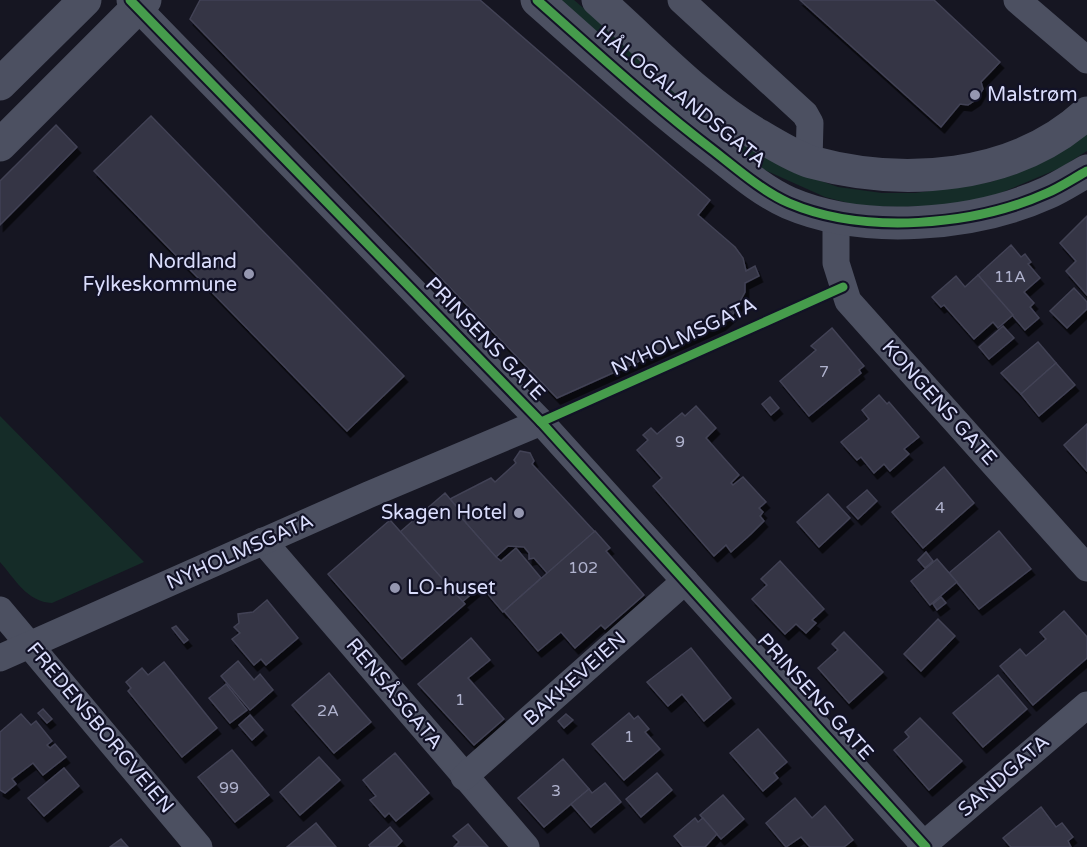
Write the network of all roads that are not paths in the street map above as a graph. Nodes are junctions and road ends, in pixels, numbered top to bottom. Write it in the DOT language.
graph roads {
  1 [pos="85,0"];
  2 [pos="537,0"];
  3 [pos="597,0"];
  4 [pos="681,0"];
  5 [pos="1017,0"];
  6 [pos="137,3"];
  7 [pos="1087,60"];
  8 [pos="0,84"];
  9 [pos="1087,113"];
  10 [pos="0,145"];
  11 [pos="809,161"];
  12 [pos="1087,171"];
  13 [pos="836,218"];
  14 [pos="541,422"];
  15 [pos="263,541"];
  16 [pos="1087,568"];
  17 [pos="685,581"];
  18 [pos="0,610"];
  19 [pos="30,644"];
  20 [pos="0,658"];
  21 [pos="1087,705"];
  22 [pos="464,777"];
  23 [pos="924,846"];
  24 [pos="199,847"];
  25 [pos="526,847"];
  1 -- 8 [label="street"];
  2 -- 13 [label="street, HÅLOGALANDSGATA"];
  3 -- 11 [label="street, HÅLOGALANDSGATA"];
  4 -- 11 [label="street"];
  5 -- 7 [label="street"];
  6 -- 10 [label="street"];
  6 -- 14 [label="street, PRINSENS GATE"];
  9 -- 11 [label="street, HÅLOGALANDSGATA"];
  12 -- 13 [label="street, HÅLOGALANDSGATA"];
  13 -- 16 [label="street, KONGENS GATE"];
  14 -- 15 [label="street, NYHOLMSGATA"];
  14 -- 17 [label="street, PRINSENS GATE"];
  15 -- 19 [label="street, NYHOLMSGATA"];
  15 -- 22 [label="street, RENSÅSGATA"];
  17 -- 22 [label="street, BAKKEVEIEN"];
  17 -- 23 [label="street, PRINSENS GATE"];
  18 -- 19 [label="street, FREDENSBORGVEIEN"];
  19 -- 20 [label="street, NYHOLMSGATA"];
  19 -- 24 [label="street, FREDENSBORGVEIEN"];
  21 -- 23 [label="street, SANDGATA"];
  22 -- 25 [label="street, RENSÅSGATA"];
}
